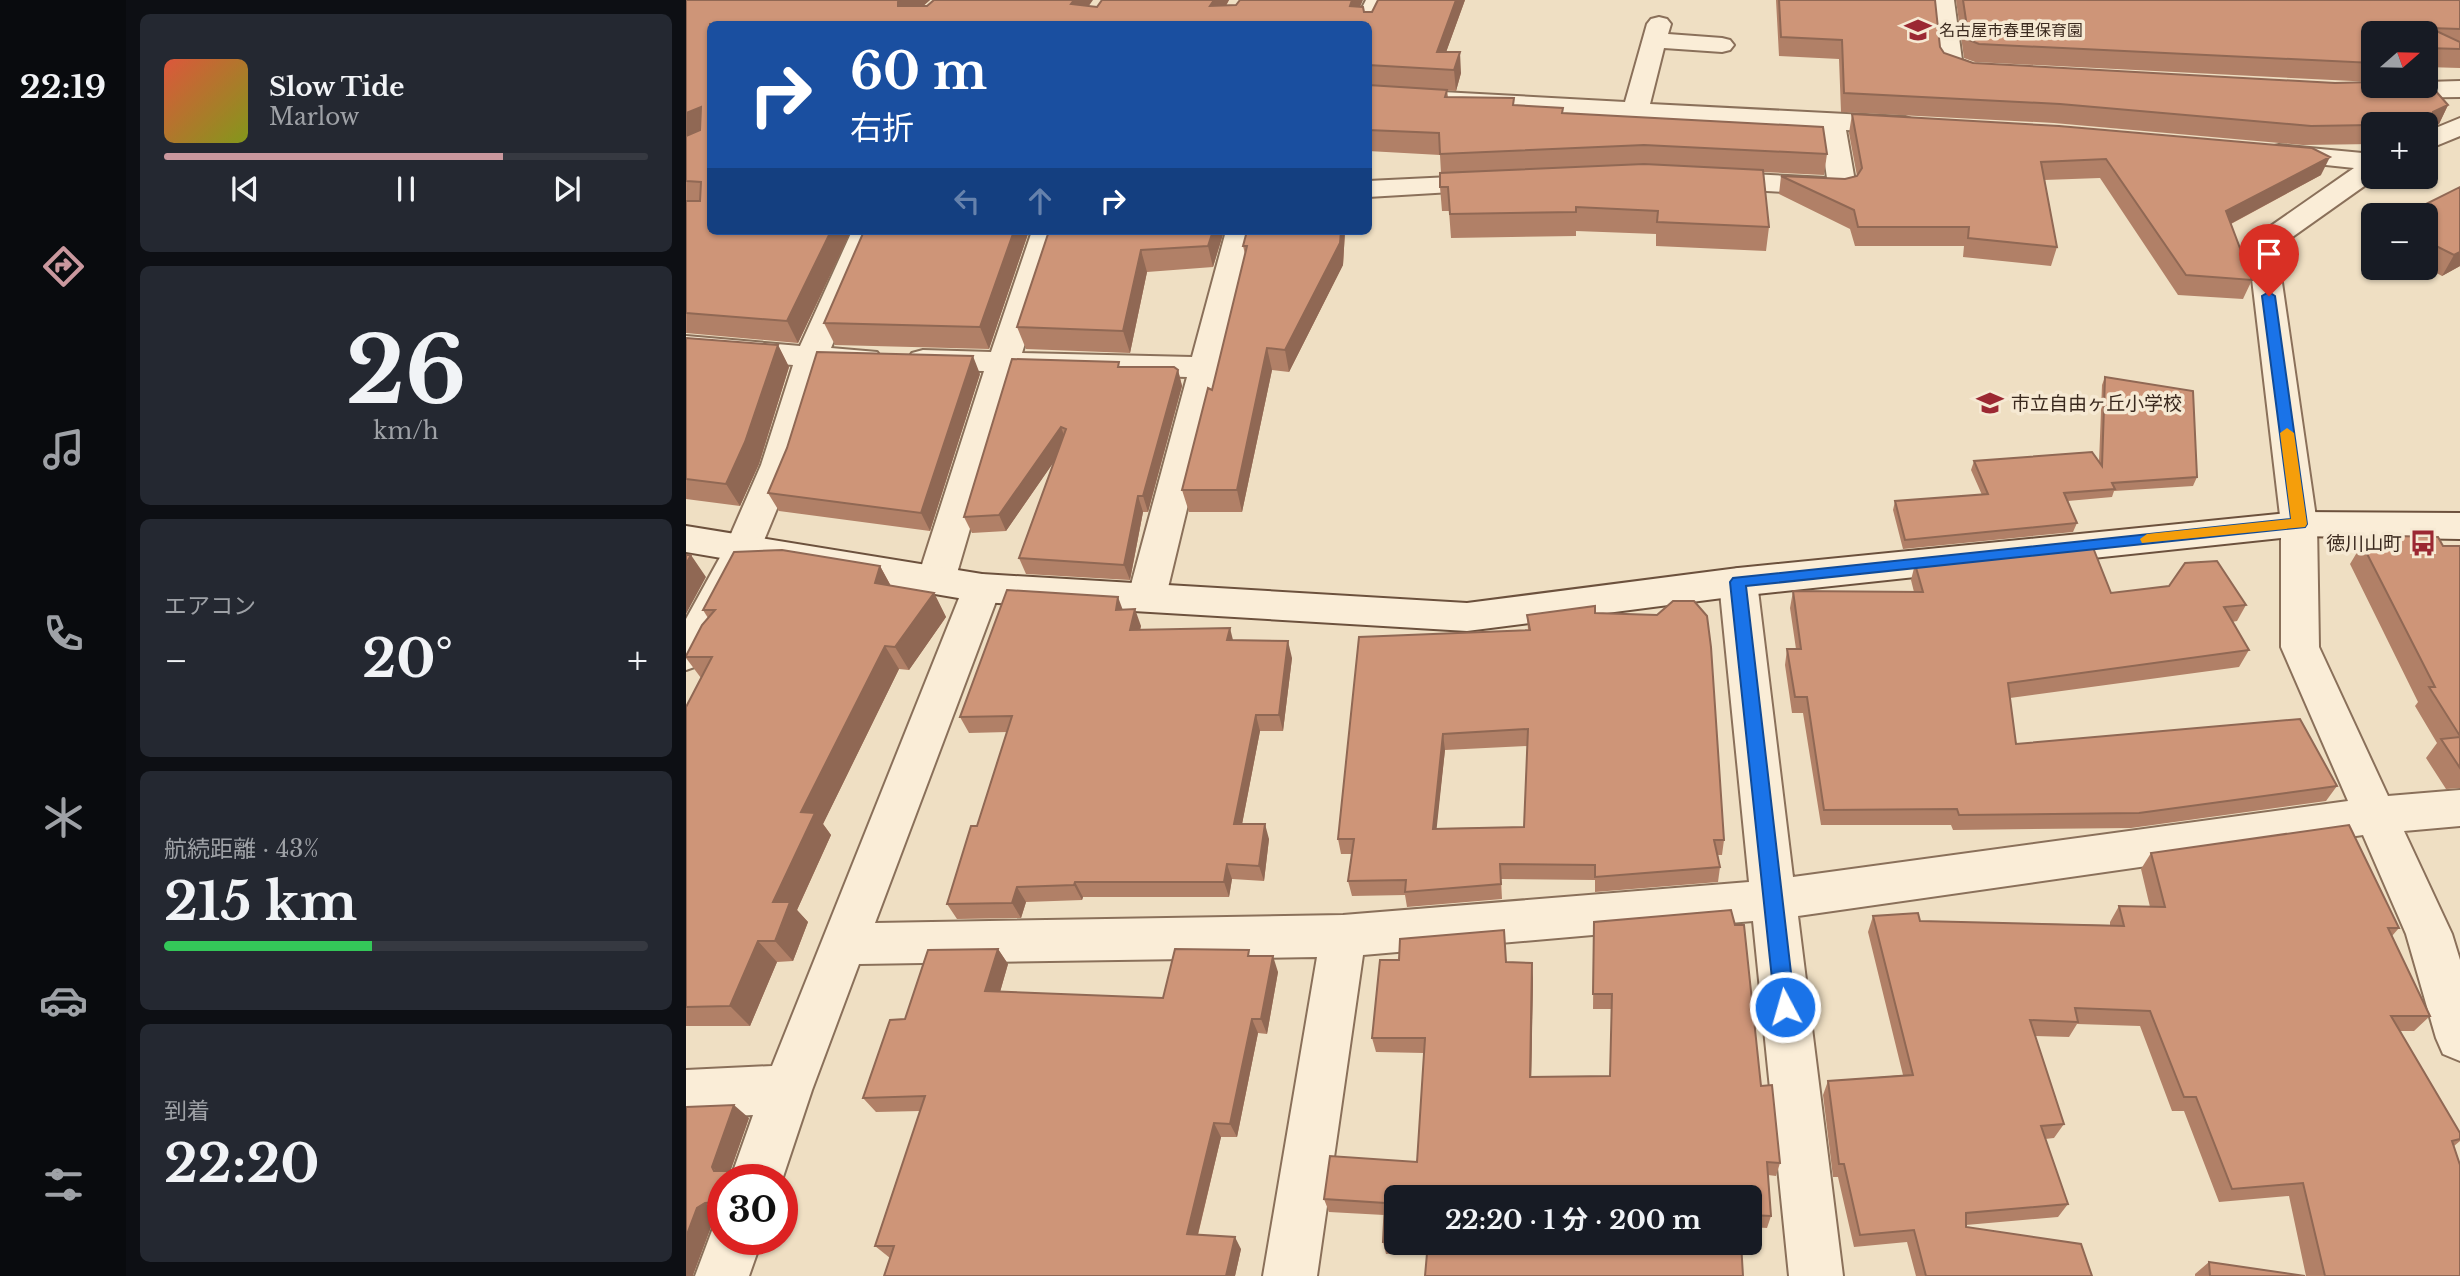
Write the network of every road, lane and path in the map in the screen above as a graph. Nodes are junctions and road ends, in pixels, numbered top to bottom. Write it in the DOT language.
graph roads {
  1 [pos="1377,0"];
  2 [pos="1943,0"];
  3 [pos="1367,21"];
  4 [pos="1722,45"];
  5 [pos="2011,75"];
  6 [pos="2460,89"];
  7 [pos="2353,91"];
  8 [pos="1372,96"];
  9 [pos="1635,110"];
  10 [pos="1832,121"];
  11 [pos="2460,126"];
  12 [pos="1929,127"];
  13 [pos="2438,136"];
  14 [pos="2248,150"];
  15 [pos="2361,163"];
  16 [pos="2361,173"];
  17 [pos="1683,179"];
  18 [pos="1520,182"];
  19 [pos="1372,189"];
  20 [pos="864,235"];
  21 [pos="1045,235"];
  22 [pos="1239,235"];
  23 [pos="686,346"];
  24 [pos="811,357"];
  25 [pos="1003,362"];
  26 [pos="1205,367"];
  27 [pos="2299,524"];
  28 [pos="2460,526"];
  29 [pos="686,539"];
  30 [pos="741,550"];
  31 [pos="936,580"];
  32 [pos="1738,582"];
  33 [pos="982,587"];
  34 [pos="1147,596"];
  35 [pos="686,655"];
  36 [pos="2460,808"];
  37 [pos="2376,815"];
  38 [pos="1773,900"];
  39 [pos="1343,936"];
  40 [pos="843,944"];
  41 [pos="2460,1038"];
  42 [pos="787,1090"];
  43 [pos="686,1094"];
  44 [pos="762,1164"];
  45 [pos="729,1255"];
  46 [pos="722,1276"];
  47 [pos="1290,1276"];
  48 [pos="1816,1276"];
  1 -- 3 [label="street"];
  2 -- 5 [label="street"];
  4 -- 9 [label="street"];
  6 -- 7 [label="street"];
  8 -- 9 [label="street"];
  9 -- 10 [label="street"];
  10 -- 12 [label="street"];
  10 -- 17 [label="street"];
  11 -- 13 [label="street"];
  14 -- 15 [label="street"];
  16 -- 27 [label="street"];
  18 -- 19 [label="street"];
  20 -- 24 [label="street"];
  21 -- 25 [label="street"];
  22 -- 26 [label="street"];
  23 -- 24 [label="street"];
  24 -- 25 [label="street"];
  24 -- 30 [label="street"];
  25 -- 26 [label="street"];
  25 -- 31 [label="street"];
  26 -- 34 [label="street"];
  27 -- 28 [label="street"];
  27 -- 32 [label="street"];
  27 -- 37 [label="street"];
  29 -- 30 [label="street"];
  30 -- 31 [label="street"];
  30 -- 35 [label="street"];
  31 -- 33 [label="street"];
  32 -- 34 [label="street"];
  32 -- 38 [label="street"];
  33 -- 34 [label="street"];
  33 -- 40 [label="street"];
  36 -- 37 [label="street"];
  37 -- 38 [label="street"];
  37 -- 41 [label="street"];
  38 -- 39 [label="street"];
  38 -- 48 [label="street"];
  39 -- 40 [label="street"];
  39 -- 47 [label="street"];
  40 -- 42 [label="street"];
  42 -- 43 [label="street"];
  42 -- 44 [label="street"];
  45 -- 46 [label="street"];
}
